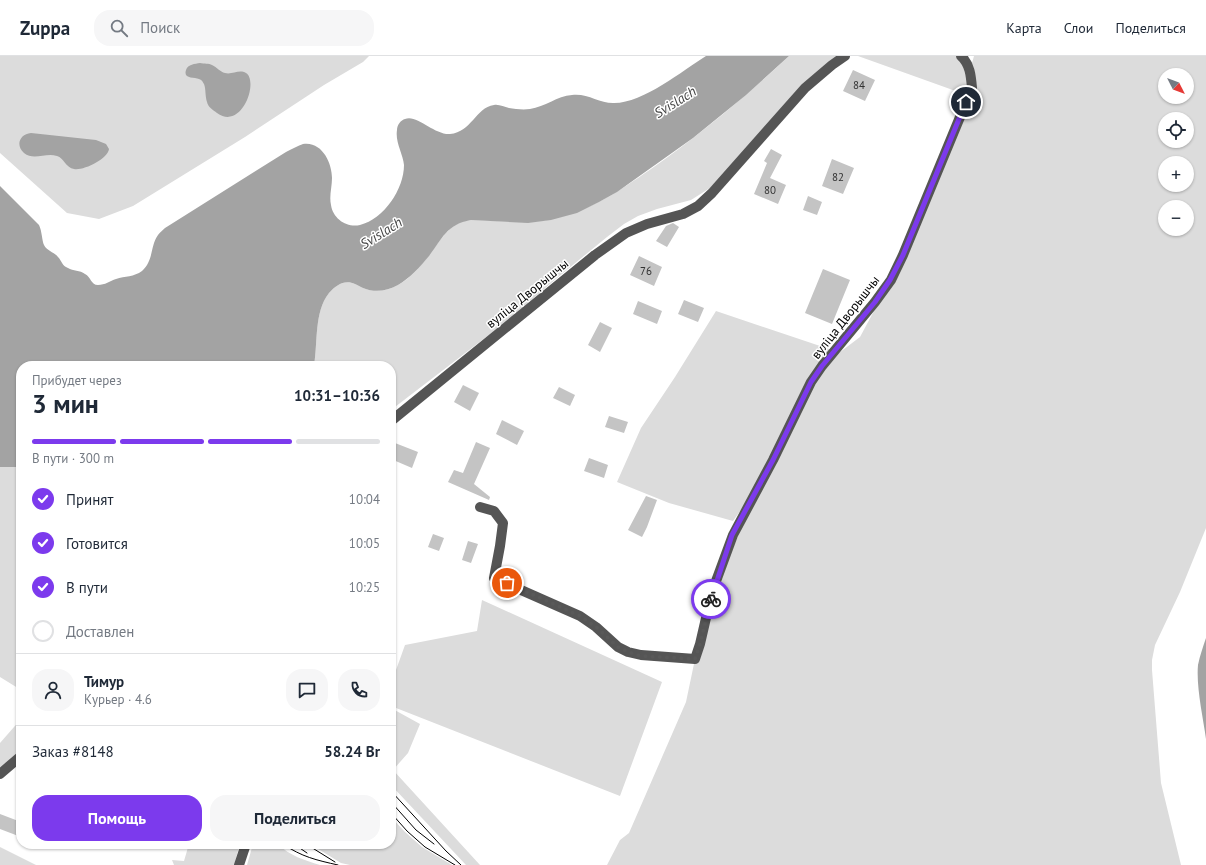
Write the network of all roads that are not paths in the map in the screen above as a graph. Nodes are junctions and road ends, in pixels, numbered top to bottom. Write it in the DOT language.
graph roads {
  1 [pos="845,56"];
  2 [pos="961,56"];
  3 [pos="396,417"];
  4 [pos="480,507"];
  5 [pos="16,760"];
  6 [pos="0,774"];
  7 [pos="244,849"];
  8 [pos="239,865"];
  1 -- 3 [label="street, вуліца Дворышчы"];
  2 -- 4 [label="street, вуліца Дворышчы"];
  5 -- 6 [label="street"];
  7 -- 8 [label="street"];
}
